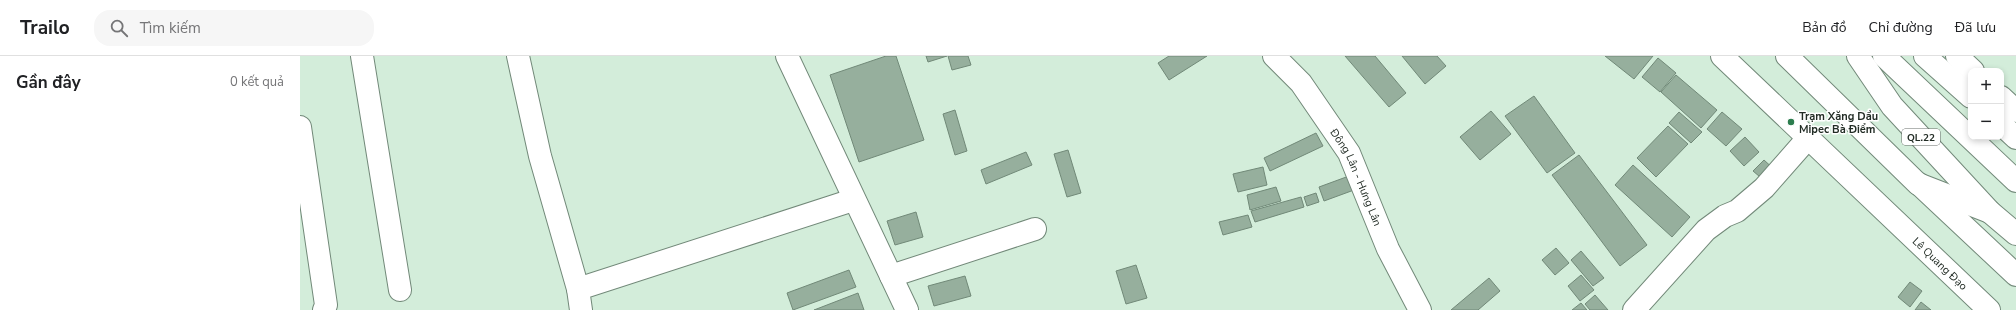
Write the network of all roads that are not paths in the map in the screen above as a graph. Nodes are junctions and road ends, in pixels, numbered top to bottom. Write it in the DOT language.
graph roads {
  1 [pos="362,56"];
  2 [pos="518,56"];
  3 [pos="787,56"];
  4 [pos="1274,56"];
  5 [pos="1722,56"];
  6 [pos="1787,56"];
  7 [pos="1858,56"];
  8 [pos="1884,56"];
  9 [pos="1925,56"];
  10 [pos="1957,56"];
  11 [pos="1970,68"];
  12 [pos="1968,94"];
  13 [pos="2004,100"];
  14 [pos="2016,111"];
  15 [pos="300,127"];
  16 [pos="2004,127"];
  17 [pos="1808,138"];
  18 [pos="2016,138"];
  19 [pos="2016,181"];
  20 [pos="1918,184"];
  21 [pos="854,200"];
  22 [pos="1990,212"];
  23 [pos="1035,229"];
  24 [pos="2016,234"];
  25 [pos="2016,275"];
  26 [pos="891,276"];
  27 [pos="578,289"];
  28 [pos="400,290"];
  29 [pos="324,310"];
  30 [pos="581,310"];
  31 [pos="907,310"];
  32 [pos="1420,310"];
  33 [pos="1634,310"];
  34 [pos="1989,310"];
  1 -- 28 [label="main road"];
  2 -- 27 [label="main road"];
  3 -- 21 [label="main road"];
  4 -- 32 [label="main road, Đông Lân - Hưng Lân"];
  5 -- 17 [label="main road"];
  6 -- 20 [label="main road, QL.22"];
  7 -- 22 [label="main road, QL.22"];
  8 -- 19 [label="main road"];
  9 -- 12 [label="main road"];
  10 -- 11 [label="main road"];
  13 -- 14 [label="main road"];
  15 -- 29 [label="main road"];
  16 -- 18 [label="main road"];
  17 -- 33 [label="main road"];
  17 -- 34 [label="main road, Lê Quang Đạo"];
  20 -- 22 [label="main road, QL.22"];
  20 -- 25 [label="main road"];
  21 -- 26 [label="main road"];
  21 -- 27 [label="main road"];
  22 -- 24 [label="main road"];
  23 -- 26 [label="main road"];
  26 -- 31 [label="main road"];
  27 -- 30 [label="main road"];
}
